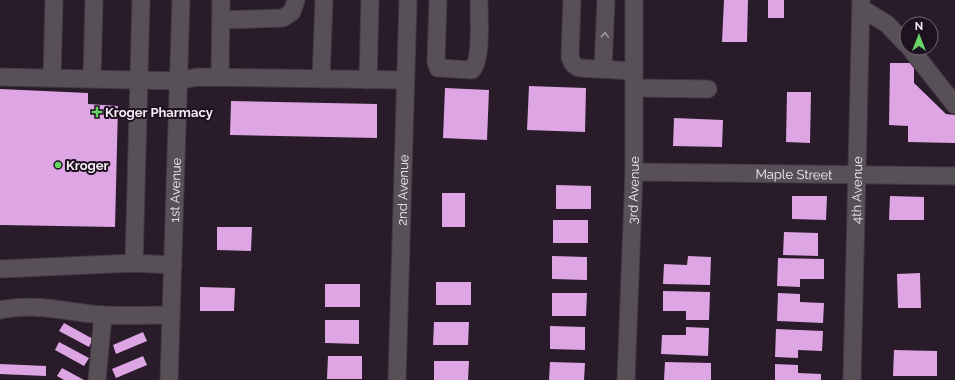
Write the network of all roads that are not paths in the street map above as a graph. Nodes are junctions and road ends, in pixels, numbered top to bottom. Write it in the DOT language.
graph roads {
  1 [pos="54,0"];
  2 [pos="94,0"];
  3 [pos="142,0"];
  4 [pos="181,0"];
  5 [pos="221,0"];
  6 [pos="296,0"];
  7 [pos="324,0"];
  8 [pos="370,0"];
  9 [pos="408,0"];
  10 [pos="438,0"];
  11 [pos="572,0"];
  12 [pos="606,0"];
  13 [pos="634,0"];
  14 [pos="479,3"];
  15 [pos="861,4"];
  16 [pos="221,20"];
  17 [pos="899,37"];
  18 [pos="916,56"];
  19 [pos="603,69"];
  20 [pos="634,71"];
  21 [pos="0,77"];
  22 [pos="220,77"];
  23 [pos="52,78"];
  24 [pos="92,79"];
  25 [pos="321,79"];
  26 [pos="139,80"];
  27 [pos="368,80"];
  28 [pos="406,80"];
  29 [pos="178,81"];
  30 [pos="634,88"];
  31 [pos="708,89"];
  32 [pos="955,105"];
  33 [pos="634,172"];
  34 [pos="857,174"];
  35 [pos="955,176"];
  36 [pos="134,264"];
  37 [pos="173,265"];
  38 [pos="0,269"];
  39 [pos="0,310"];
  40 [pos="103,314"];
  41 [pos="171,315"];
  42 [pos="97,380"];
  43 [pos="169,380"];
  44 [pos="397,380"];
  45 [pos="626,380"];
  46 [pos="852,380"];
  1 -- 23 [label="street"];
  2 -- 24 [label="street"];
  3 -- 26 [label="street"];
  4 -- 29 [label="street, 1st Avenue"];
  5 -- 16 [label="street"];
  6 -- 16 [label="street"];
  7 -- 25 [label="street"];
  8 -- 27 [label="street"];
  9 -- 28 [label="street, 2nd Avenue"];
  10 -- 14 [label="street"];
  11 -- 19 [label="street"];
  19 -- 12 [label="street, one-way"];
  13 -- 20 [label="street, 3rd Avenue"];
  15 -- 17 [label="street"];
  15 -- 34 [label="street, 4th Avenue"];
  16 -- 22 [label="street"];
  18 -- 32 [label="street"];
  19 -- 20 [label="street"];
  20 -- 30 [label="street, 3rd Avenue"];
  21 -- 23 [label="street"];
  22 -- 25 [label="street"];
  22 -- 29 [label="street"];
  23 -- 24 [label="street"];
  24 -- 26 [label="street"];
  25 -- 27 [label="street"];
  26 -- 29 [label="street"];
  26 -- 36 [label="street"];
  27 -- 28 [label="street"];
  28 -- 44 [label="street, 2nd Avenue"];
  29 -- 37 [label="street, 1st Avenue"];
  30 -- 31 [label="street"];
  30 -- 33 [label="street, 3rd Avenue"];
  33 -- 34 [label="street, Maple Street"];
  33 -- 45 [label="street, 3rd Avenue"];
  34 -- 35 [label="street, Maple Street"];
  34 -- 46 [label="street, 4th Avenue"];
  36 -- 37 [label="street"];
  36 -- 38 [label="street"];
  37 -- 41 [label="street, 1st Avenue"];
  39 -- 40 [label="street"];
  40 -- 41 [label="street"];
  40 -- 42 [label="street"];
  41 -- 43 [label="street, 1st Avenue"];
}
